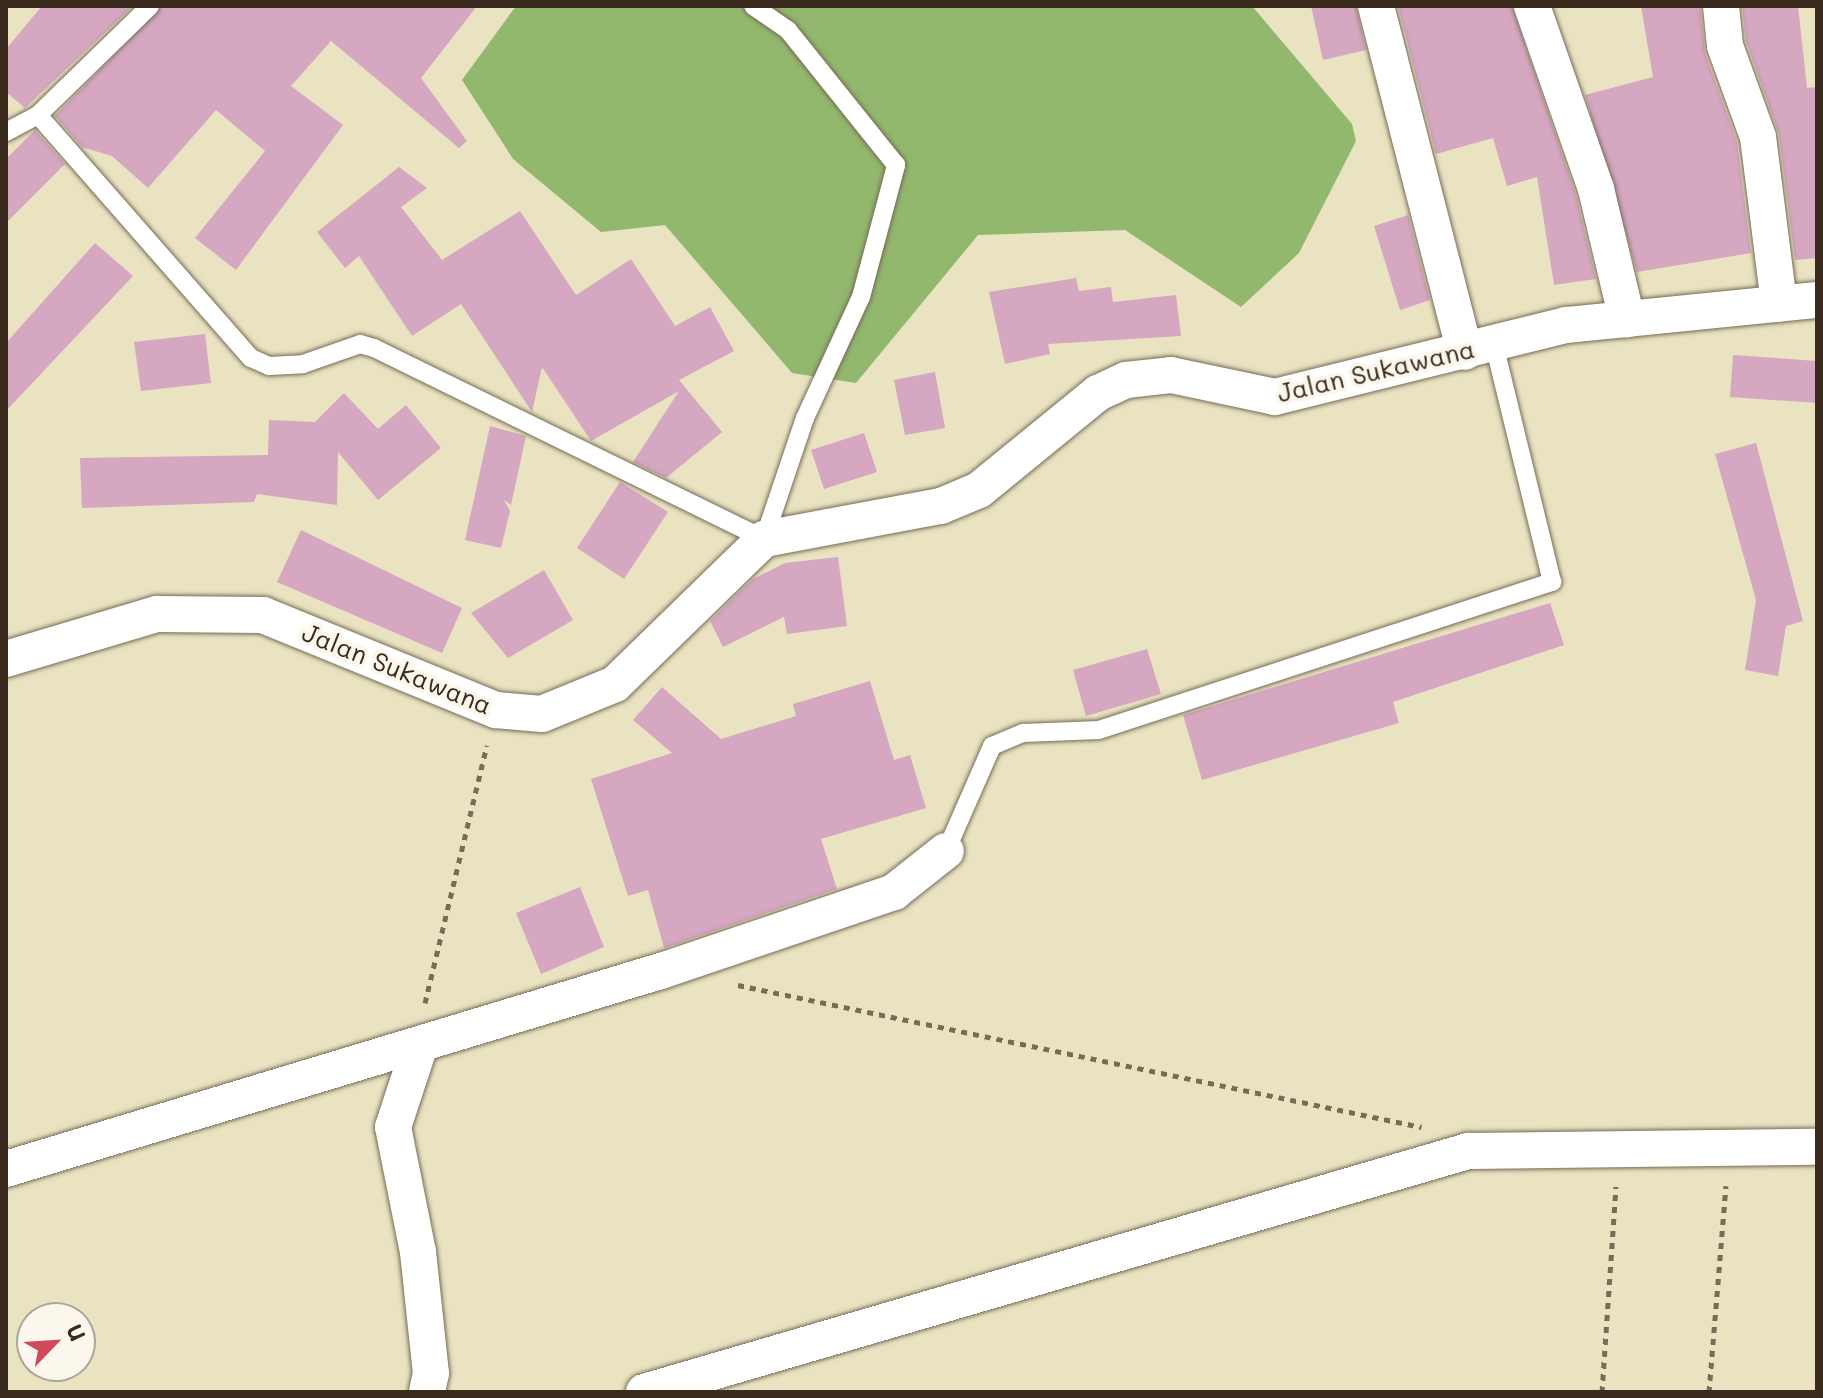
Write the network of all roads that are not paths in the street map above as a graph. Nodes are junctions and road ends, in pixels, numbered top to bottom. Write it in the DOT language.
graph roads {
  1 [pos="150,6"];
  2 [pos="753,6"];
  3 [pos="1376,6"];
  4 [pos="1532,6"];
  5 [pos="1721,6"];
  6 [pos="38,115"];
  7 [pos="6,132"];
  8 [pos="1817,300"];
  9 [pos="1779,304"];
  10 [pos="1627,319"];
  11 [pos="1480,348"];
  12 [pos="764,539"];
  13 [pos="6,659"];
  14 [pos="946,851"];
  15 [pos="419,1048"];
  16 [pos="1817,1147"];
  17 [pos="6,1169"];
  18 [pos="427,1392"];
  19 [pos="644,1392"];
  1 -- 6 [label="lane"];
  2 -- 12 [label="lane"];
  3 -- 11 [label="street"];
  4 -- 10 [label="street"];
  5 -- 9 [label="street"];
  6 -- 7 [label="lane"];
  6 -- 12 [label="lane"];
  8 -- 9 [label="street, Jalan Sukawana"];
  9 -- 10 [label="street, Jalan Sukawana"];
  10 -- 11 [label="street, Jalan Sukawana"];
  11 -- 12 [label="street, Jalan Sukawana"];
  11 -- 14 [label="lane"];
  12 -- 13 [label="street, Jalan Sukawana"];
  14 -- 15 [label="street"];
  15 -- 17 [label="street"];
  15 -- 18 [label="street"];
  16 -- 19 [label="street"];
}
